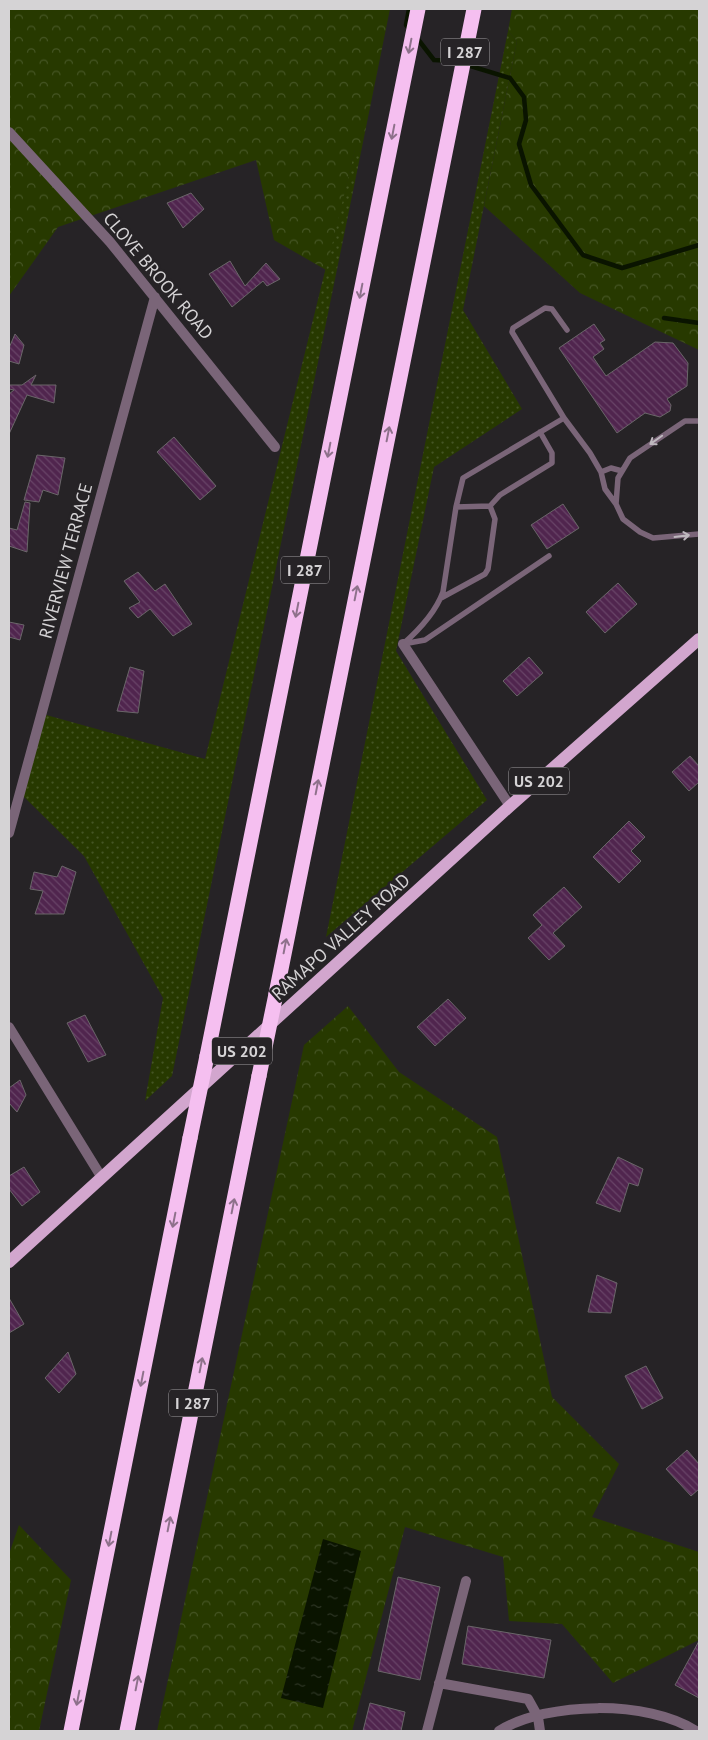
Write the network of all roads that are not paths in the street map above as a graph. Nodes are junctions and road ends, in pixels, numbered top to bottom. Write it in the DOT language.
graph roads {
  1 [pos="418,9"];
  2 [pos="474,9"];
  3 [pos="9,132"];
  4 [pos="155,298"];
  5 [pos="566,330"];
  6 [pos="564,418"];
  7 [pos="699,421"];
  8 [pos="540,432"];
  9 [pos="275,447"];
  10 [pos="622,471"];
  11 [pos="601,472"];
  12 [pos="616,504"];
  13 [pos="490,506"];
  14 [pos="456,507"];
  15 [pos="699,534"];
  16 [pos="549,556"];
  17 [pos="441,598"];
  18 [pos="699,639"];
  19 [pos="403,644"];
  20 [pos="510,806"];
  21 [pos="9,833"];
  22 [pos="9,1027"];
  23 [pos="102,1178"];
  24 [pos="9,1262"];
  25 [pos="466,1581"];
  26 [pos="439,1683"];
  27 [pos="538,1717"];
  28 [pos="692,1730"];
  29 [pos="71,1731"];
  30 [pos="127,1731"];
  31 [pos="427,1731"];
  32 [pos="499,1731"];
  33 [pos="540,1731"];
  1 -- 29 [label="highway, I 287, one-way, bridge"];
  30 -- 2 [label="highway, I 287, one-way, bridge"];
  3 -- 4 [label="street, CLOVE BROOK ROAD"];
  4 -- 9 [label="street, CLOVE BROOK ROAD"];
  4 -- 21 [label="street, RIVERVIEW TERRACE"];
  5 -- 6 [label="lane"];
  6 -- 8 [label="lane"];
  6 -- 11 [label="lane"];
  7 -- 10 [label="lane, one-way"];
  8 -- 13 [label="lane"];
  8 -- 14 [label="lane"];
  10 -- 11 [label="lane"];
  10 -- 12 [label="lane"];
  11 -- 12 [label="lane"];
  12 -- 15 [label="lane, one-way"];
  13 -- 14 [label="lane"];
  13 -- 17 [label="lane"];
  14 -- 17 [label="lane"];
  16 -- 19 [label="lane"];
  17 -- 19 [label="lane"];
  18 -- 20 [label="main road, RAMAPO VALLEY ROAD / US 202"];
  19 -- 20 [label="street"];
  20 -- 23 [label="main road, RAMAPO VALLEY ROAD / US 202"];
  22 -- 23 [label="street"];
  23 -- 24 [label="main road, RAMAPO VALLEY ROAD / US 202"];
  25 -- 26 [label="street"];
  26 -- 27 [label="street"];
  26 -- 31 [label="street"];
  27 -- 28 [label="street"];
  27 -- 32 [label="street"];
  27 -- 33 [label="street"];
}
